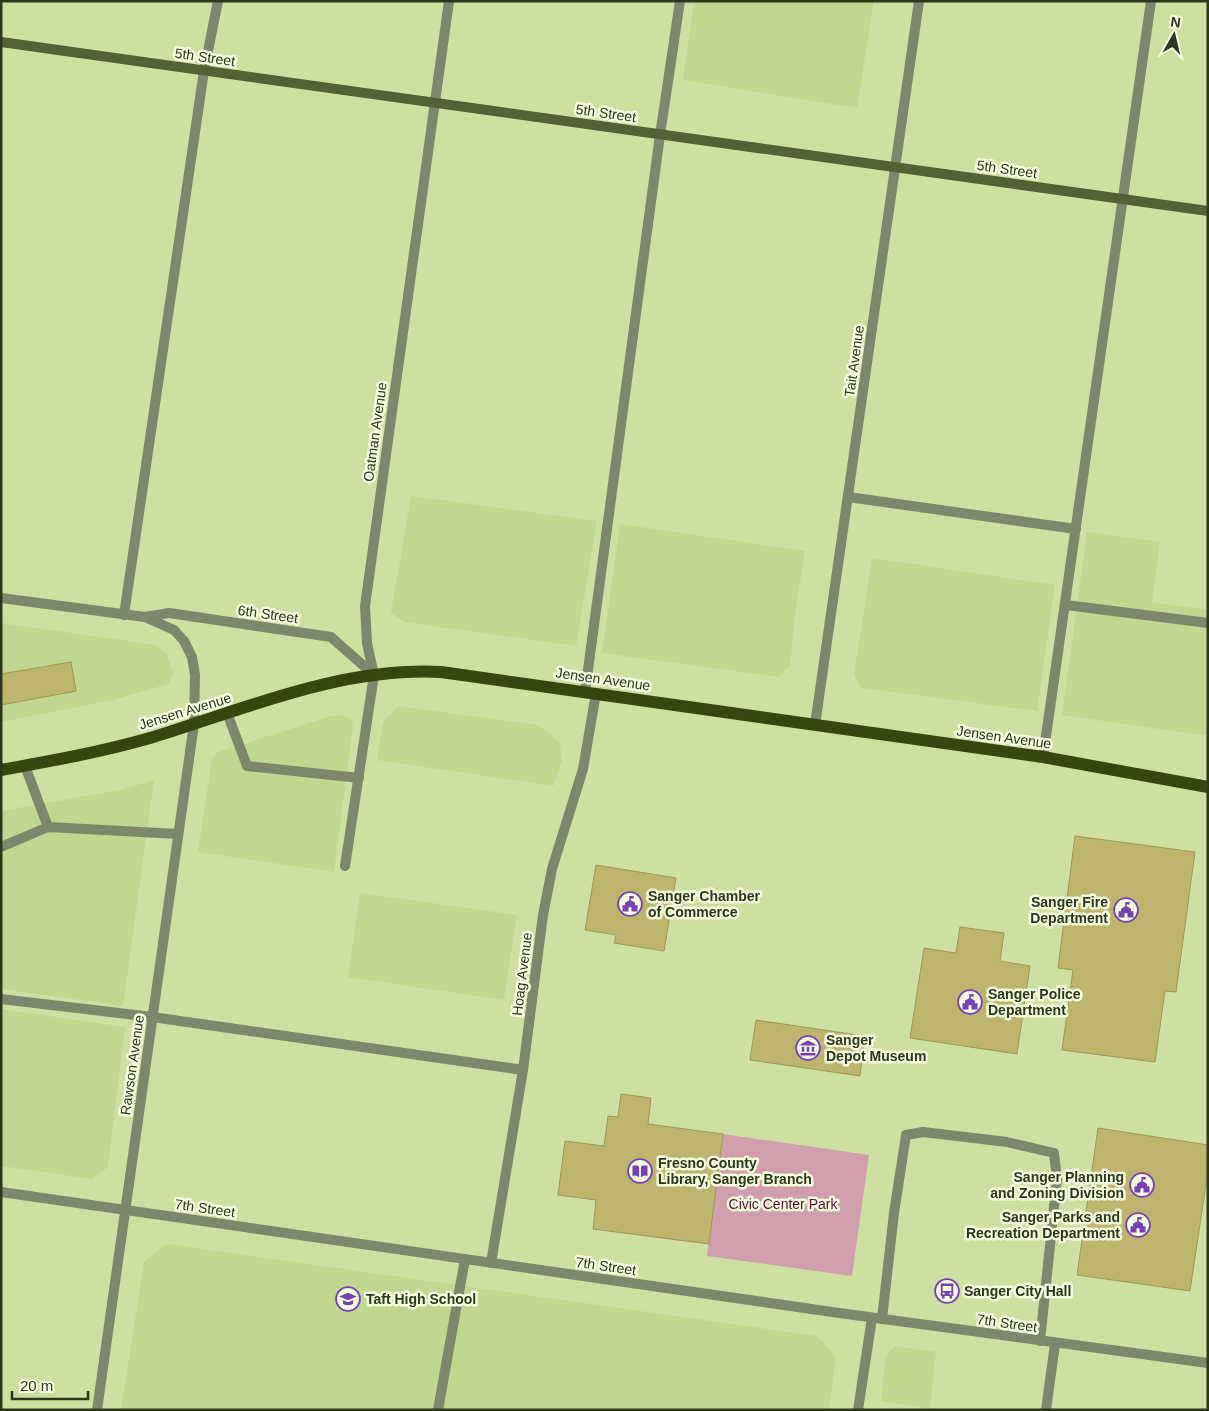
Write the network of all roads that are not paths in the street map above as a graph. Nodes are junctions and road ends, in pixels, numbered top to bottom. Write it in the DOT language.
graph roads {
  1 [pos="218,1"];
  2 [pos="449,1"];
  3 [pos="680,1"];
  4 [pos="919,1"];
  5 [pos="1150,1"];
  6 [pos="1,42"];
  7 [pos="204,71"];
  8 [pos="435,102"];
  9 [pos="660,135"];
  10 [pos="896,167"];
  11 [pos="1121,198"];
  12 [pos="1208,211"];
  13 [pos="848,497"];
  14 [pos="1076,529"];
  15 [pos="1,598"];
  16 [pos="1066,605"];
  17 [pos="124,615"];
  18 [pos="145,617"];
  19 [pos="1208,624"];
  20 [pos="374,675"];
  21 [pos="591,692"];
  22 [pos="227,714"];
  23 [pos="194,724"];
  24 [pos="815,725"];
  25 [pos="1043,757"];
  26 [pos="25,766"];
  27 [pos="1,770"];
  28 [pos="358,778"];
  29 [pos="1208,788"];
  30 [pos="48,827"];
  31 [pos="178,834"];
  32 [pos="1,847"];
  33 [pos="345,866"];
  34 [pos="1,999"];
  35 [pos="152,1018"];
  36 [pos="523,1070"];
  37 [pos="1,1192"];
  38 [pos="125,1210"];
  39 [pos="465,1259"];
  40 [pos="491,1263"];
  41 [pos="877,1318"];
  42 [pos="1040,1341"];
  43 [pos="1055,1344"];
  44 [pos="1208,1363"];
  45 [pos="98,1410"];
  46 [pos="438,1410"];
  47 [pos="858,1410"];
  48 [pos="1046,1410"];
  1 -- 7 [label="street"];
  2 -- 8 [label="street, Oatman Avenue"];
  3 -- 9 [label="street, Hoag Avenue"];
  4 -- 10 [label="street, Tait Avenue"];
  5 -- 11 [label="street"];
  6 -- 7 [label="street, 5th Street"];
  7 -- 8 [label="street, 5th Street"];
  7 -- 17 [label="street"];
  8 -- 9 [label="street, 5th Street"];
  8 -- 20 [label="street, Oatman Avenue"];
  9 -- 10 [label="street, 5th Street"];
  9 -- 21 [label="street, Hoag Avenue"];
  10 -- 11 [label="street, 5th Street"];
  10 -- 13 [label="street, Tait Avenue"];
  11 -- 12 [label="street, 5th Street"];
  11 -- 14 [label="street"];
  13 -- 14 [label="street"];
  13 -- 24 [label="street, Tait Avenue"];
  14 -- 16 [label="street"];
  15 -- 17 [label="street, 6th Street"];
  16 -- 19 [label="street"];
  16 -- 25 [label="street"];
  17 -- 18 [label="street, 6th Street"];
  18 -- 20 [label="street, 6th Street"];
  18 -- 23 [label="street, 6th Street"];
  20 -- 21 [label="main road, Jensen Avenue"];
  20 -- 22 [label="main road, Jensen Avenue"];
  20 -- 28 [label="street, Oatman Avenue"];
  21 -- 24 [label="main road, Jensen Avenue"];
  21 -- 36 [label="street, Hoag Avenue"];
  22 -- 23 [label="main road, Jensen Avenue"];
  22 -- 28 [label="street"];
  23 -- 26 [label="main road, Jensen Avenue"];
  23 -- 31 [label="street, Rawson Avenue"];
  24 -- 25 [label="main road, Jensen Avenue"];
  25 -- 29 [label="main road, Jensen Avenue"];
  26 -- 27 [label="main road, Jensen Avenue"];
  26 -- 30 [label="street"];
  28 -- 33 [label="street, Oatman Avenue"];
  30 -- 31 [label="street"];
  30 -- 32 [label="street"];
  31 -- 35 [label="street, Rawson Avenue"];
  34 -- 35 [label="street"];
  35 -- 36 [label="street"];
  35 -- 38 [label="street, Rawson Avenue"];
  36 -- 40 [label="street, Hoag Avenue"];
  37 -- 38 [label="street, 7th Street"];
  38 -- 39 [label="street, 7th Street"];
  38 -- 45 [label="street, Rawson Avenue"];
  39 -- 40 [label="street, 7th Street"];
  39 -- 46 [label="street"];
  40 -- 41 [label="street, 7th Street"];
  41 -- 42 [label="street, 7th Street"];
  41 -- 42 [label="street"];
  41 -- 47 [label="street"];
  42 -- 43 [label="street, 7th Street"];
  43 -- 44 [label="street, 7th Street"];
  43 -- 48 [label="street"];
}
